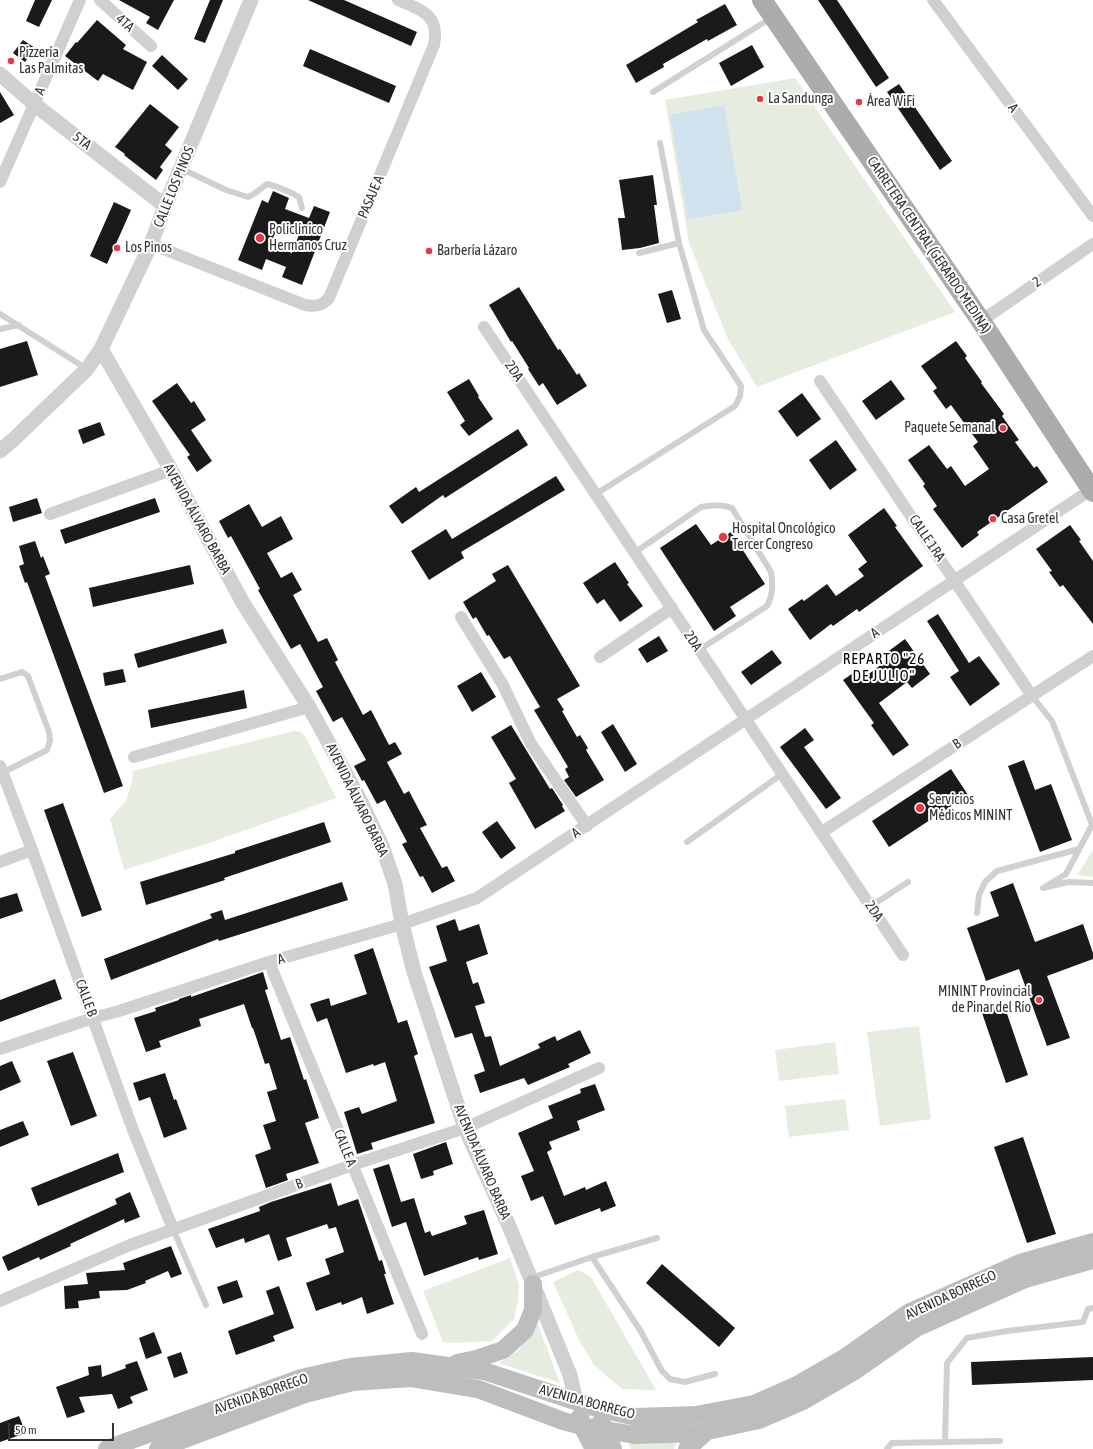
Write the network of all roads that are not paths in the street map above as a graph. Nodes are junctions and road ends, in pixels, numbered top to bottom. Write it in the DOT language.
graph roads {
  1 [pos="80,0"];
  2 [pos="100,0"];
  3 [pos="251,0"];
  4 [pos="398,0"];
  5 [pos="933,0"];
  6 [pos="767,5"];
  7 [pos="151,46"];
  8 [pos="0,74"];
  9 [pos="653,92"];
  10 [pos="34,104"];
  11 [pos="660,143"];
  12 [pos="180,168"];
  13 [pos="0,182"];
  14 [pos="165,206"];
  15 [pos="302,208"];
  16 [pos="1093,216"];
  17 [pos="679,243"];
  18 [pos="151,244"];
  19 [pos="1093,244"];
  20 [pos="639,253"];
  21 [pos="0,314"];
  22 [pos="981,321"];
  23 [pos="19,326"];
  24 [pos="484,327"];
  25 [pos="0,330"];
  26 [pos="101,349"];
  27 [pos="87,368"];
  28 [pos="820,381"];
  29 [pos="0,450"];
  30 [pos="171,470"];
  31 [pos="1092,491"];
  32 [pos="596,494"];
  33 [pos="50,514"];
  34 [pos="634,553"];
  35 [pos="955,580"];
  36 [pos="672,608"];
  37 [pos="461,617"];
  38 [pos="699,650"];
  39 [pos="1093,656"];
  40 [pos="600,657"];
  41 [pos="0,680"];
  42 [pos="1032,696"];
  43 [pos="309,707"];
  44 [pos="746,719"];
  45 [pos="134,758"];
  46 [pos="1,769"];
  47 [pos="782,774"];
  48 [pos="587,826"];
  49 [pos="1092,826"];
  50 [pos="822,832"];
  51 [pos="687,842"];
  52 [pos="1079,849"];
  53 [pos="32,850"];
  54 [pos="0,862"];
  55 [pos="908,882"];
  56 [pos="1093,883"];
  57 [pos="871,906"];
  58 [pos="977,912"];
  59 [pos="402,924"];
  60 [pos="903,955"];
  61 [pos="269,962"];
  62 [pos="93,1018"];
  63 [pos="0,1049"];
  64 [pos="599,1068"];
  65 [pos="465,1128"];
  66 [pos="352,1165"];
  67 [pos="174,1229"];
  68 [pos="657,1238"];
  69 [pos="1093,1242"];
  70 [pos="592,1257"];
  71 [pos="1093,1260"];
  72 [pos="532,1281"];
  73 [pos="0,1301"];
  74 [pos="206,1305"];
  75 [pos="1093,1308"];
  76 [pos="422,1334"];
  77 [pos="443,1366"];
  78 [pos="715,1374"];
  79 [pos="570,1375"];
  80 [pos="576,1401"];
  81 [pos="594,1407"];
  82 [pos="582,1426"];
  83 [pos="605,1430"];
  84 [pos="707,1431"];
  85 [pos="1000,1441"];
  86 [pos="945,1442"];
  87 [pos="107,1449"];
  88 [pos="158,1449"];
  89 [pos="594,1449"];
  90 [pos="613,1449"];
  91 [pos="687,1449"];
  92 [pos="887,1449"];
  1 -- 10 [label="street, A"];
  2 -- 7 [label="street, 4TA"];
  3 -- 12 [label="street, CALLE LOS PINOS"];
  4 -- 18 [label="street, PASAJE A"];
  5 -- 16 [label="street, A"];
  6 -- 9 [label="lane"];
  6 -- 22 [label="main road, CARRETERA CENTRAL (GERARDO MEDINA)"];
  8 -- 10 [label="street, 5TA"];
  10 -- 13 [label="street, A"];
  10 -- 14 [label="street, 5TA"];
  11 -- 17 [label="lane"];
  12 -- 14 [label="street, CALLE LOS PINOS"];
  12 -- 15 [label="lane"];
  14 -- 18 [label="street, CALLE LOS PINOS"];
  17 -- 20 [label="lane"];
  17 -- 32 [label="lane"];
  18 -- 26 [label="street, CALLE LOS PINOS"];
  19 -- 22 [label="street, 2"];
  21 -- 23 [label="lane"];
  22 -- 31 [label="main road, CARRETERA CENTRAL (GERARDO MEDINA)"];
  23 -- 25 [label="lane"];
  23 -- 27 [label="lane"];
  24 -- 32 [label="street, 2DA"];
  26 -- 27 [label="street, CALLE LOS PINOS"];
  26 -- 30 [label="street, AVENIDA ÁLVARO BARBA"];
  27 -- 29 [label="street, CALLE LOS PINOS"];
  28 -- 35 [label="street, CALLE 1RA"];
  30 -- 33 [label="street"];
  30 -- 43 [label="street, AVENIDA ÁLVARO BARBA"];
  31 -- 35 [label="street, A"];
  32 -- 34 [label="street, 2DA"];
  34 -- 36 [label="street, 2DA"];
  34 -- 38 [label="lane"];
  35 -- 42 [label="street, CALLE 1RA"];
  35 -- 44 [label="street, A"];
  36 -- 38 [label="street, 2DA"];
  36 -- 40 [label="street"];
  37 -- 48 [label="street"];
  38 -- 44 [label="street, 2DA"];
  39 -- 42 [label="street, B"];
  41 -- 46 [label="lane"];
  42 -- 49 [label="lane"];
  42 -- 50 [label="street, B"];
  43 -- 45 [label="street"];
  43 -- 59 [label="street, AVENIDA ÁLVARO BARBA"];
  44 -- 47 [label="street, 2DA"];
  44 -- 48 [label="street, A"];
  46 -- 53 [label="street, CALLE B"];
  47 -- 50 [label="street, 2DA"];
  47 -- 51 [label="lane"];
  48 -- 59 [label="street, A"];
  49 -- 52 [label="lane"];
  50 -- 57 [label="street, 2DA"];
  52 -- 56 [label="lane"];
  52 -- 58 [label="lane"];
  53 -- 54 [label="street"];
  53 -- 62 [label="street, CALLE B"];
  55 -- 57 [label="lane"];
  57 -- 60 [label="street, 2DA"];
  59 -- 61 [label="street, A"];
  59 -- 65 [label="street, AVENIDA ÁLVARO BARBA"];
  61 -- 62 [label="street, A"];
  61 -- 66 [label="street, CALLE A"];
  62 -- 63 [label="street, A"];
  62 -- 67 [label="street, CALLE B"];
  64 -- 65 [label="street, B"];
  65 -- 66 [label="street, B"];
  65 -- 72 [label="street, AVENIDA ÁLVARO BARBA"];
  66 -- 67 [label="street, B"];
  66 -- 76 [label="street, CALLE A"];
  67 -- 73 [label="street, B"];
  67 -- 74 [label="lane"];
  68 -- 70 [label="lane"];
  69 -- 81 [label="main road, AVENIDA BORREGO"];
  70 -- 72 [label="lane"];
  70 -- 78 [label="lane"];
  71 -- 84 [label="main road, AVENIDA BORREGO"];
  72 -- 77 [label="main road"];
  72 -- 79 [label="street, AVENIDA ÁLVARO BARBA"];
  75 -- 86 [label="lane"];
  77 -- 80 [label="main road, AVENIDA BORREGO"];
  77 -- 87 [label="main road, AVENIDA BORREGO"];
  79 -- 80 [label="street, AVENIDA ÁLVARO BARBA"];
  79 -- 81 [label="street, AVENIDA ÁLVARO BARBA"];
  80 -- 81 [label="main road, AVENIDA BORREGO"];
  80 -- 82 [label="main road, AVENIDA ÁLVARO BARBA"];
  81 -- 83 [label="main road, AVENIDA ÁLVARO BARBA"];
  82 -- 83 [label="main road, AVENIDA BORREGO"];
  82 -- 88 [label="main road, AVENIDA BORREGO"];
  82 -- 89 [label="main road, AVENIDA ÁLVARO BARBA"];
  83 -- 84 [label="main road, AVENIDA BORREGO"];
  83 -- 90 [label="main road, AVENIDA ÁLVARO BARBA"];
  84 -- 91 [label="main road"];
  85 -- 86 [label="lane"];
  86 -- 92 [label="lane"];
}
